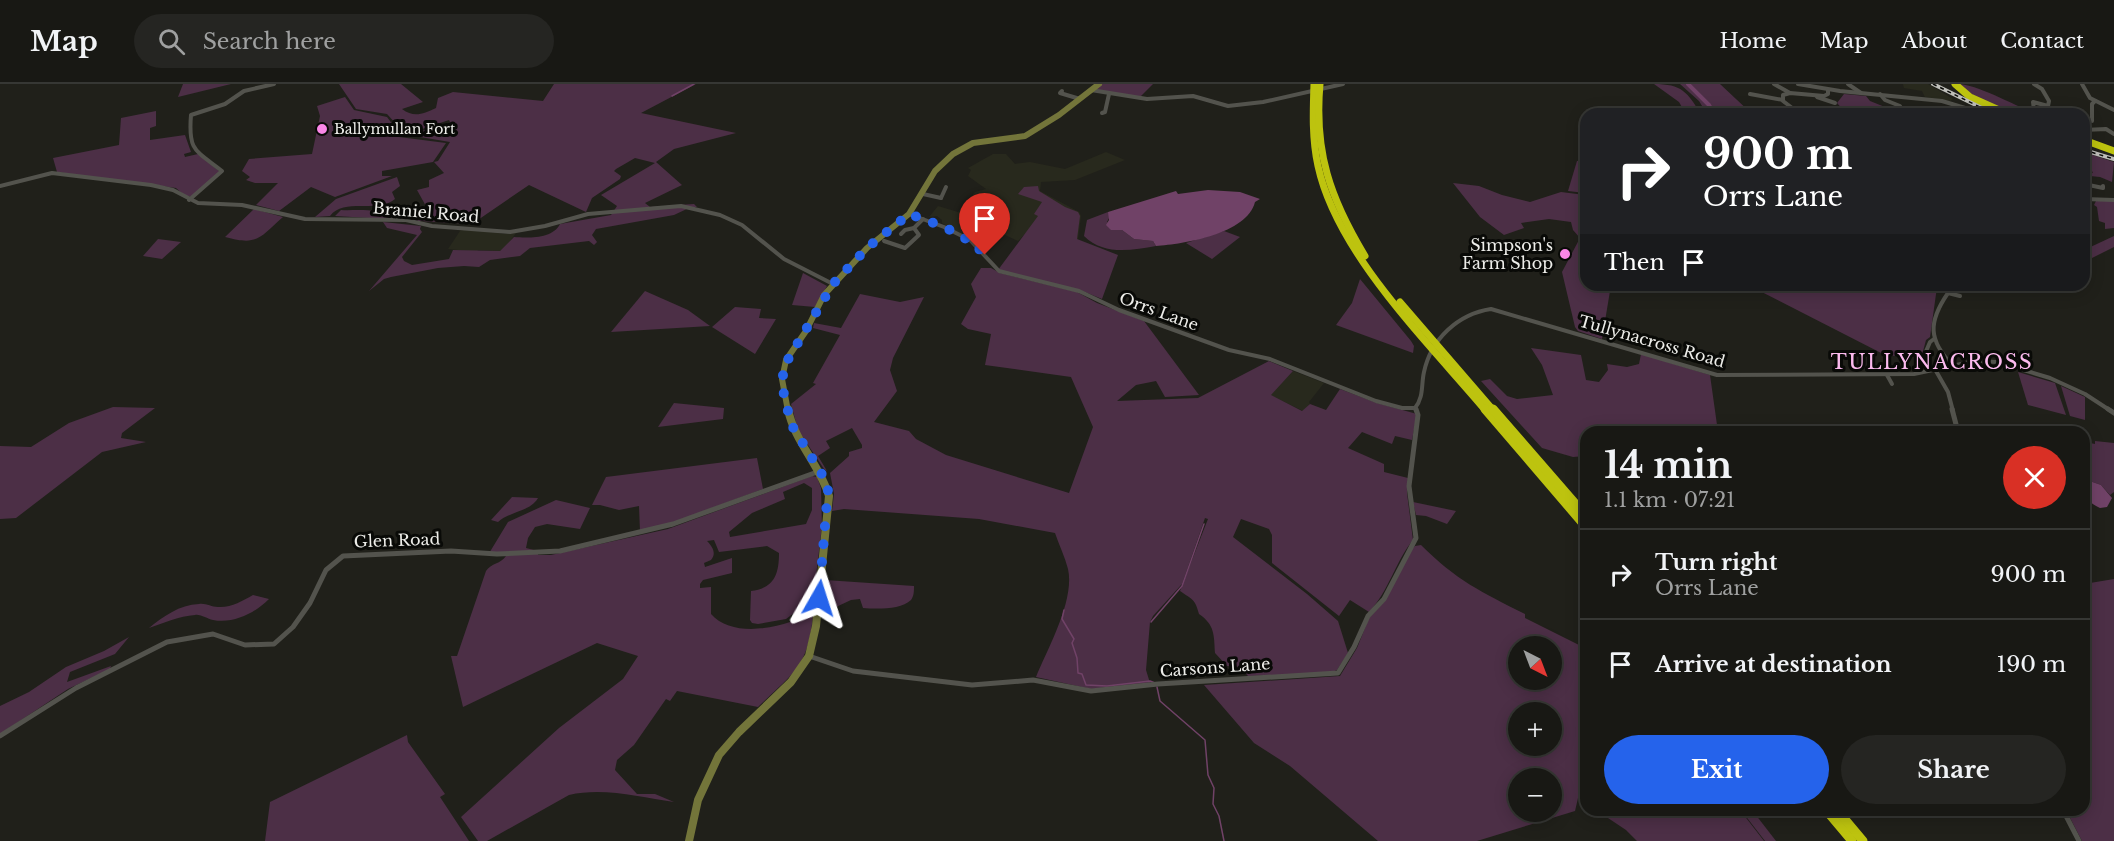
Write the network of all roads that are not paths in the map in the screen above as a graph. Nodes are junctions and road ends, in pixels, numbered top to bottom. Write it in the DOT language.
graph roads {
  1 [pos="243,84"];
  2 [pos="274,84"];
  3 [pos="1099,84"];
  4 [pos="1314,84"];
  5 [pos="1320,84"];
  6 [pos="1343,84"];
  7 [pos="1774,84"];
  8 [pos="1798,84"];
  9 [pos="1848,84"];
  10 [pos="1955,84"];
  11 [pos="2034,84"];
  12 [pos="2082,84"];
  13 [pos="1091,90"];
  14 [pos="1828,90"];
  15 [pos="244,91"];
  16 [pos="1062,91"];
  17 [pos="1790,93"];
  18 [pos="1861,93"];
  19 [pos="1109,94"];
  20 [pos="1750,94"];
  21 [pos="1880,94"];
  22 [pos="1817,97"];
  23 [pos="1080,99"];
  24 [pos="1782,100"];
  25 [pos="2095,101"];
  26 [pos="1835,103"];
  27 [pos="1956,104"];
  28 [pos="1900,106"];
  29 [pos="1794,108"];
  30 [pos="1958,108"];
  31 [pos="1967,108"];
  32 [pos="1995,108"];
  33 [pos="2034,108"];
  34 [pos="2114,110"];
  35 [pos="1102,113"];
  36 [pos="2092,121"];
  37 [pos="2090,130"];
  38 [pos="2114,134"];
  39 [pos="2090,142"];
  40 [pos="2114,151"];
  41 [pos="2090,185"];
  42 [pos="0,186"];
  43 [pos="2103,186"];
  44 [pos="946,187"];
  45 [pos="923,194"];
  46 [pos="2090,199"];
  47 [pos="189,200"];
  48 [pos="2114,200"];
  49 [pos="909,214"];
  50 [pos="923,219"];
  51 [pos="914,228"];
  52 [pos="901,234"];
  53 [pos="884,241"];
  54 [pos="833,284"];
  55 [pos="1948,293"];
  56 [pos="1960,296"];
  57 [pos="1934,339"];
  58 [pos="1953,366"];
  59 [pos="1930,367"];
  60 [pos="1936,371"];
  61 [pos="1887,375"];
  62 [pos="1892,384"];
  63 [pos="1416,408"];
  64 [pos="2114,413"];
  65 [pos="1956,426"];
  66 [pos="820,471"];
  67 [pos="1580,509"];
  68 [pos="1580,520"];
  69 [pos="809,656"];
  70 [pos="0,736"];
  71 [pos="1831,816"];
  72 [pos="1842,816"];
  73 [pos="2066,816"];
  74 [pos="689,841"];
  75 [pos="1852,841"];
  76 [pos="1863,841"];
  77 [pos="2079,841"];
  1 -- 15 [label="street"];
  2 -- 15 [label="street"];
  3 -- 13 [label="main road"];
  4 -- 68 [label="highway"];
  5 -- 67 [label="highway"];
  6 -- 19 [label="street"];
  7 -- 17 [label="street"];
  8 -- 14 [label="street"];
  9 -- 18 [label="street"];
  10 -- 32 [label="highway"];
  11 -- 33 [label="street"];
  12 -- 25 [label="street"];
  13 -- 19 [label="street"];
  13 -- 23 [label="main road"];
  14 -- 18 [label="street"];
  14 -- 22 [label="street"];
  15 -- 47 [label="street"];
  16 -- 23 [label="street"];
  17 -- 22 [label="street"];
  17 -- 24 [label="street"];
  18 -- 21 [label="street"];
  19 -- 35 [label="street"];
  20 -- 24 [label="street"];
  21 -- 27 [label="street"];
  21 -- 28 [label="street"];
  22 -- 26 [label="street"];
  23 -- 45 [label="main road"];
  24 -- 29 [label="street"];
  25 -- 34 [label="street"];
  25 -- 36 [label="street"];
  27 -- 30 [label="street"];
  27 -- 31 [label="street"];
  37 -- 38 [label="street"];
  39 -- 40 [label="highway"];
  41 -- 43 [label="street"];
  42 -- 47 [label="street, Braniel Road"];
  44 -- 45 [label="street"];
  45 -- 49 [label="main road"];
  46 -- 48 [label="street"];
  47 -- 54 [label="street, Braniel Road"];
  49 -- 50 [label="street, Orrs Lane"];
  49 -- 54 [label="main road"];
  50 -- 51 [label="street"];
  50 -- 63 [label="street, Orrs Lane"];
  51 -- 52 [label="street"];
  51 -- 53 [label="street"];
  54 -- 66 [label="main road"];
  55 -- 56 [label="street"];
  55 -- 57 [label="street"];
  57 -- 58 [label="street"];
  57 -- 59 [label="street"];
  58 -- 60 [label="street, Tullynacross Road"];
  58 -- 64 [label="street, Tullynacross Road"];
  60 -- 61 [label="street, Tullynacross Road"];
  60 -- 65 [label="street"];
  61 -- 62 [label="street"];
  61 -- 63 [label="street, Tullynacross Road"];
  63 -- 69 [label="street, Carsons Lane"];
  66 -- 69 [label="main road"];
  66 -- 70 [label="street, Glen Road"];
  69 -- 74 [label="main road"];
  71 -- 75 [label="highway"];
  72 -- 76 [label="highway"];
  73 -- 77 [label="street"];
}
